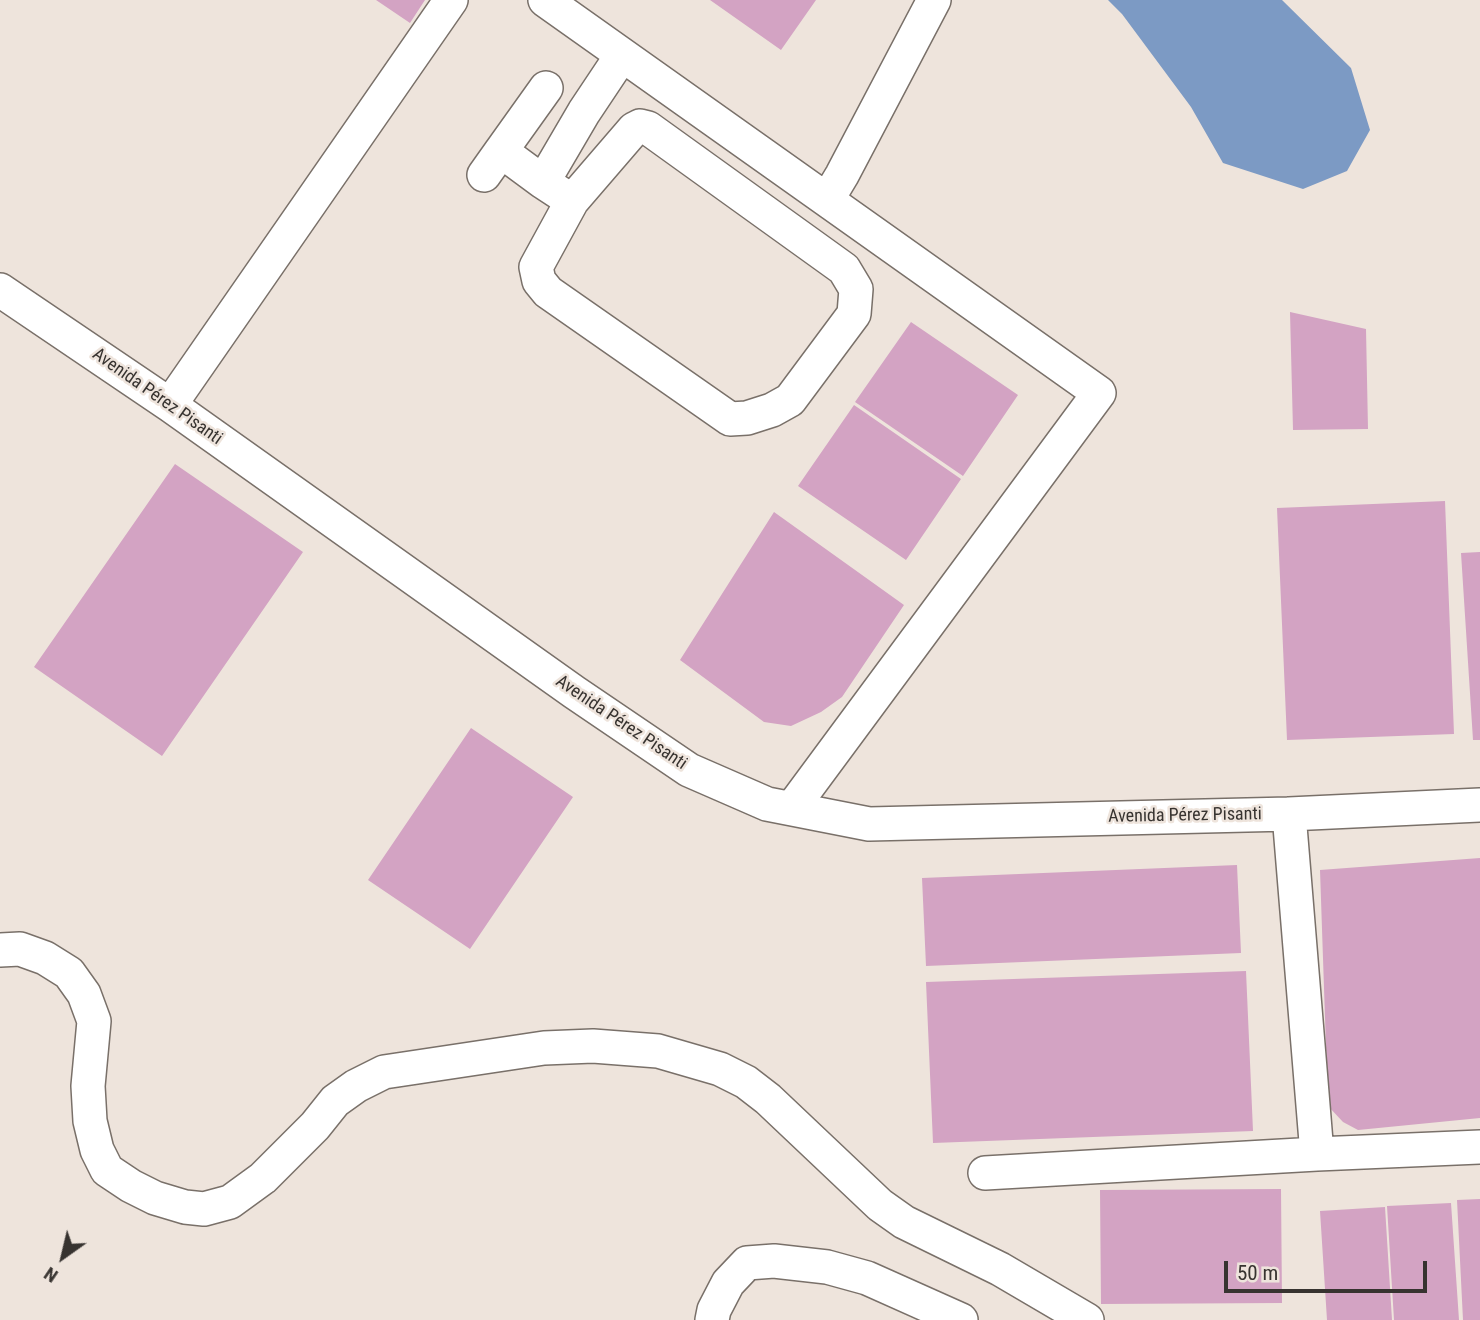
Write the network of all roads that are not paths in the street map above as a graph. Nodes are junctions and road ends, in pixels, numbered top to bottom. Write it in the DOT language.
graph roads {
  1 [pos="451,0"];
  2 [pos="545,0"];
  3 [pos="934,0"];
  4 [pos="622,55"];
  5 [pos="546,88"];
  6 [pos="543,182"];
  7 [pos="827,200"];
  8 [pos="572,201"];
  9 [pos="0,290"];
  10 [pos="170,405"];
  11 [pos="1480,805"];
  12 [pos="792,808"];
  13 [pos="1289,814"];
  14 [pos="0,950"];
  15 [pos="1480,1147"];
  16 [pos="1317,1154"];
  17 [pos="985,1173"];
  18 [pos="712,1320"];
  19 [pos="961,1320"];
  20 [pos="1087,1320"];
  1 -- 10 [label="street"];
  2 -- 4 [label="street"];
  3 -- 7 [label="street"];
  4 -- 6 [label="street"];
  4 -- 7 [label="street"];
  5 -- 6 [label="street"];
  6 -- 8 [label="street"];
  7 -- 12 [label="street"];
  8 -- 8 [label="street"];
  9 -- 10 [label="street, Avenida Pérez Pisanti"];
  10 -- 12 [label="street, Avenida Pérez Pisanti"];
  11 -- 13 [label="street, Avenida Pérez Pisanti"];
  12 -- 13 [label="street, Avenida Pérez Pisanti"];
  13 -- 16 [label="street"];
  14 -- 20 [label="street"];
  15 -- 16 [label="street"];
  16 -- 17 [label="street"];
  18 -- 19 [label="street"];
}
